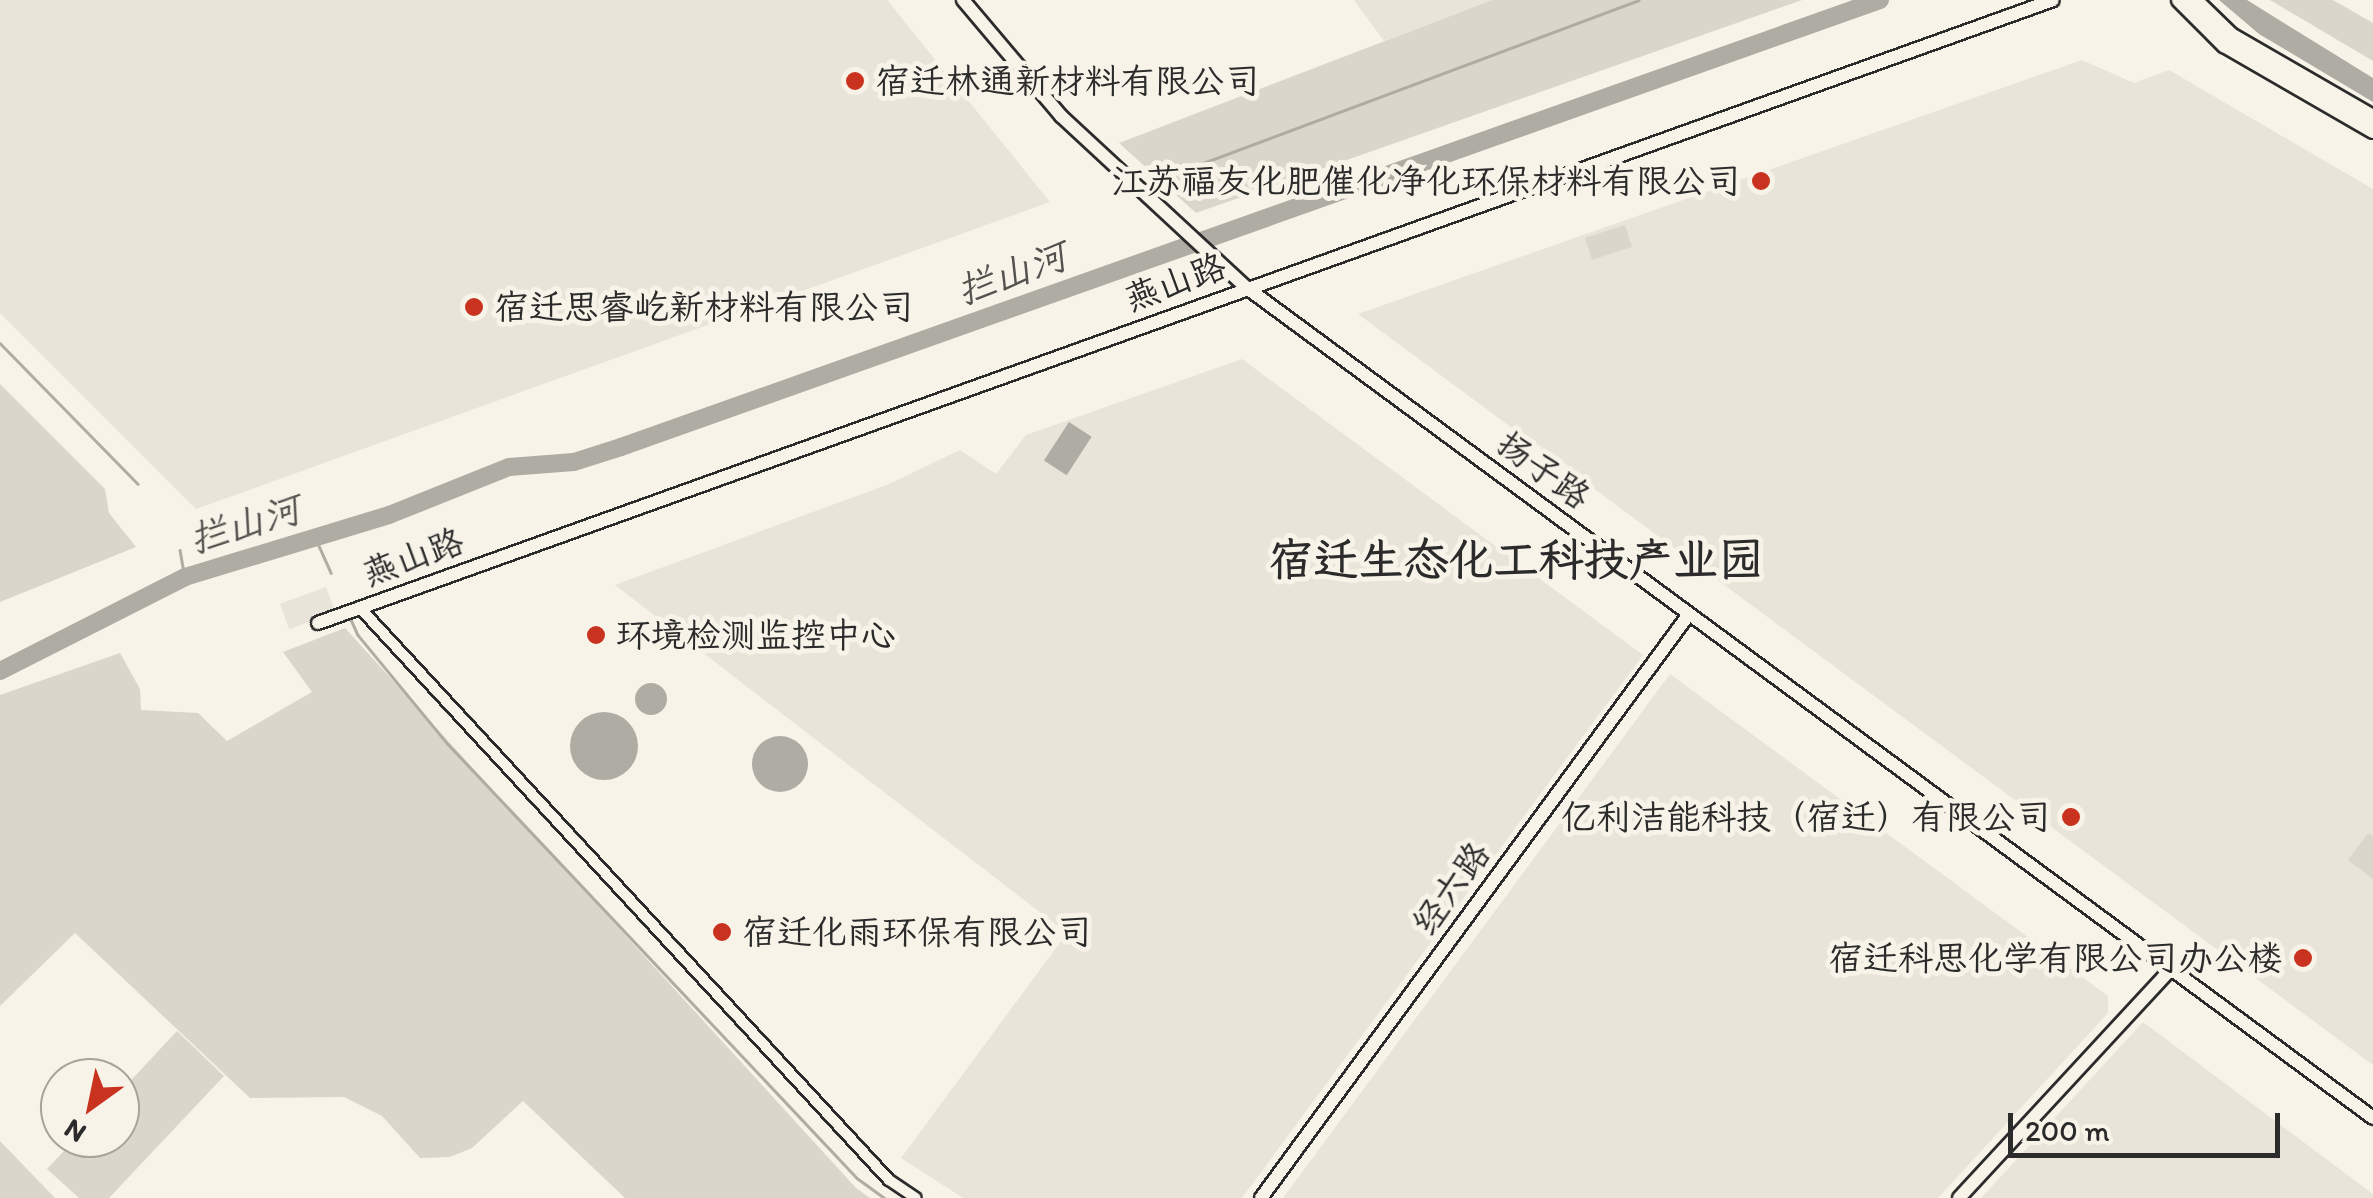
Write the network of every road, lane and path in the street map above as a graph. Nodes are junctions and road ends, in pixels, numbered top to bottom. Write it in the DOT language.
graph roads {
  1 [pos="963,0"];
  2 [pos="2053,0"];
  3 [pos="2179,0"];
  4 [pos="2195,0"];
  5 [pos="2373,118"];
  6 [pos="2373,132"];
  7 [pos="1247,288"];
  8 [pos="352,611"];
  9 [pos="1690,614"];
  10 [pos="318,623"];
  11 [pos="2172,968"];
  12 [pos="2373,1118"];
  13 [pos="916,1198"];
  14 [pos="1261,1198"];
  15 [pos="1959,1198"];
  1 -- 7 [label="street, 扬子路"];
  2 -- 7 [label="street, 燕山路"];
  3 -- 6 [label="main road"];
  4 -- 5 [label="main road"];
  7 -- 8 [label="street, 燕山路"];
  7 -- 9 [label="street, 扬子路"];
  8 -- 10 [label="street, 燕山路"];
  8 -- 13 [label="street"];
  9 -- 11 [label="street, 扬子路"];
  9 -- 14 [label="street, 经六路"];
  11 -- 12 [label="street, 扬子路"];
  11 -- 15 [label="street"];
}
